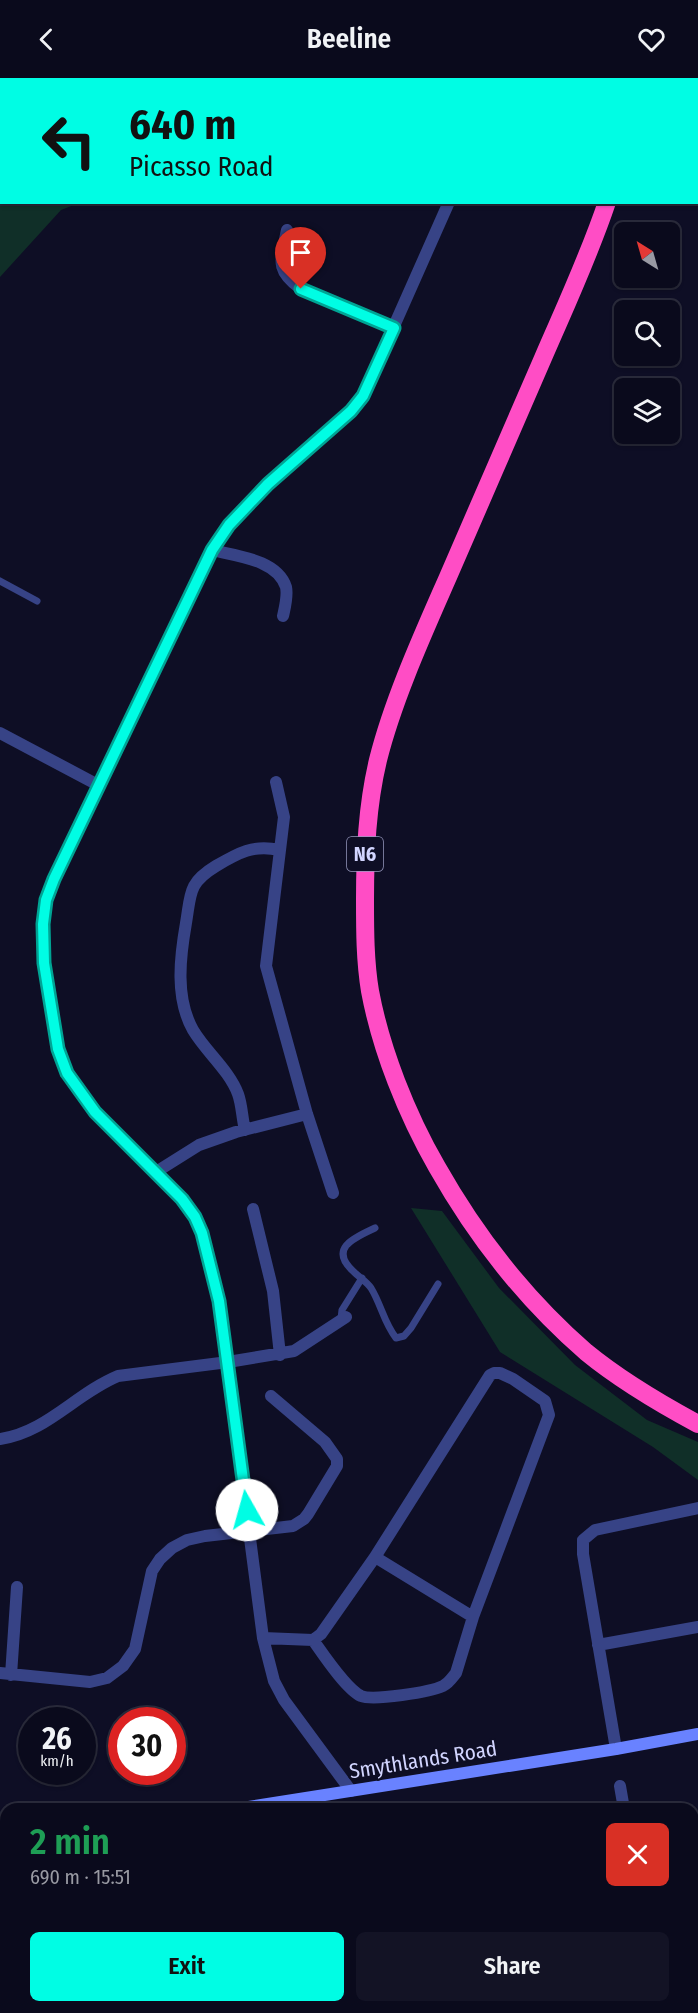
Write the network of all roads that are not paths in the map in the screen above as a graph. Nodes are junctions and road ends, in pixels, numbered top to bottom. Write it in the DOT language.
graph roads {
  1 [pos="448,204"];
  2 [pos="606,204"];
  3 [pos="287,230"];
  4 [pos="394,328"];
  5 [pos="212,550"];
  6 [pos="0,581"];
  7 [pos="37,601"];
  8 [pos="283,616"];
  9 [pos="0,733"];
  10 [pos="276,782"];
  11 [pos="98,784"];
  12 [pos="279,850"];
  13 [pos="307,1114"];
  14 [pos="244,1130"];
  15 [pos="156,1172"];
  16 [pos="333,1193"];
  17 [pos="253,1209"];
  18 [pos="375,1228"];
  19 [pos="362,1278"];
  20 [pos="438,1284"];
  21 [pos="343,1319"];
  22 [pos="280,1355"];
  23 [pos="228,1362"];
  24 [pos="271,1396"];
  25 [pos="698,1424"];
  26 [pos="0,1438"];
  27 [pos="698,1508"];
  28 [pos="249,1531"];
  29 [pos="375,1557"];
  30 [pos="17,1587"];
  31 [pos="473,1617"];
  32 [pos="698,1627"];
  33 [pos="263,1638"];
  34 [pos="313,1640"];
  35 [pos="598,1645"];
  36 [pos="5,1674"];
  37 [pos="698,1734"];
  38 [pos="616,1749"];
  39 [pos="621,1786"];
  40 [pos="351,1791"];
  41 [pos="294,1803"];
  42 [pos="623,1803"];
  1 -- 4 [label="street"];
  2 -- 25 [label="highway, N6"];
  3 -- 4 [label="street"];
  4 -- 5 [label="street"];
  5 -- 8 [label="street"];
  5 -- 11 [label="street"];
  6 -- 7 [label="lane"];
  9 -- 11 [label="street"];
  10 -- 12 [label="street"];
  11 -- 15 [label="street"];
  12 -- 13 [label="street"];
  12 -- 14 [label="street"];
  13 -- 14 [label="street"];
  13 -- 16 [label="street"];
  14 -- 15 [label="street"];
  15 -- 23 [label="street"];
  17 -- 22 [label="street"];
  18 -- 19 [label="lane"];
  19 -- 20 [label="lane"];
  19 -- 21 [label="lane"];
  21 -- 22 [label="street"];
  22 -- 23 [label="street"];
  23 -- 26 [label="street"];
  23 -- 28 [label="street"];
  24 -- 28 [label="street"];
  27 -- 35 [label="street"];
  28 -- 33 [label="street"];
  28 -- 36 [label="street"];
  29 -- 31 [label="street"];
  29 -- 31 [label="street"];
  29 -- 34 [label="street"];
  30 -- 36 [label="street"];
  31 -- 34 [label="street"];
  32 -- 35 [label="street"];
  33 -- 34 [label="street"];
  33 -- 40 [label="street"];
  35 -- 38 [label="street"];
  37 -- 38 [label="main road, Smythlands Road"];
  38 -- 40 [label="main road, Smythlands Road"];
  39 -- 42 [label="street"];
  40 -- 41 [label="main road, Smythlands Road"];
}
